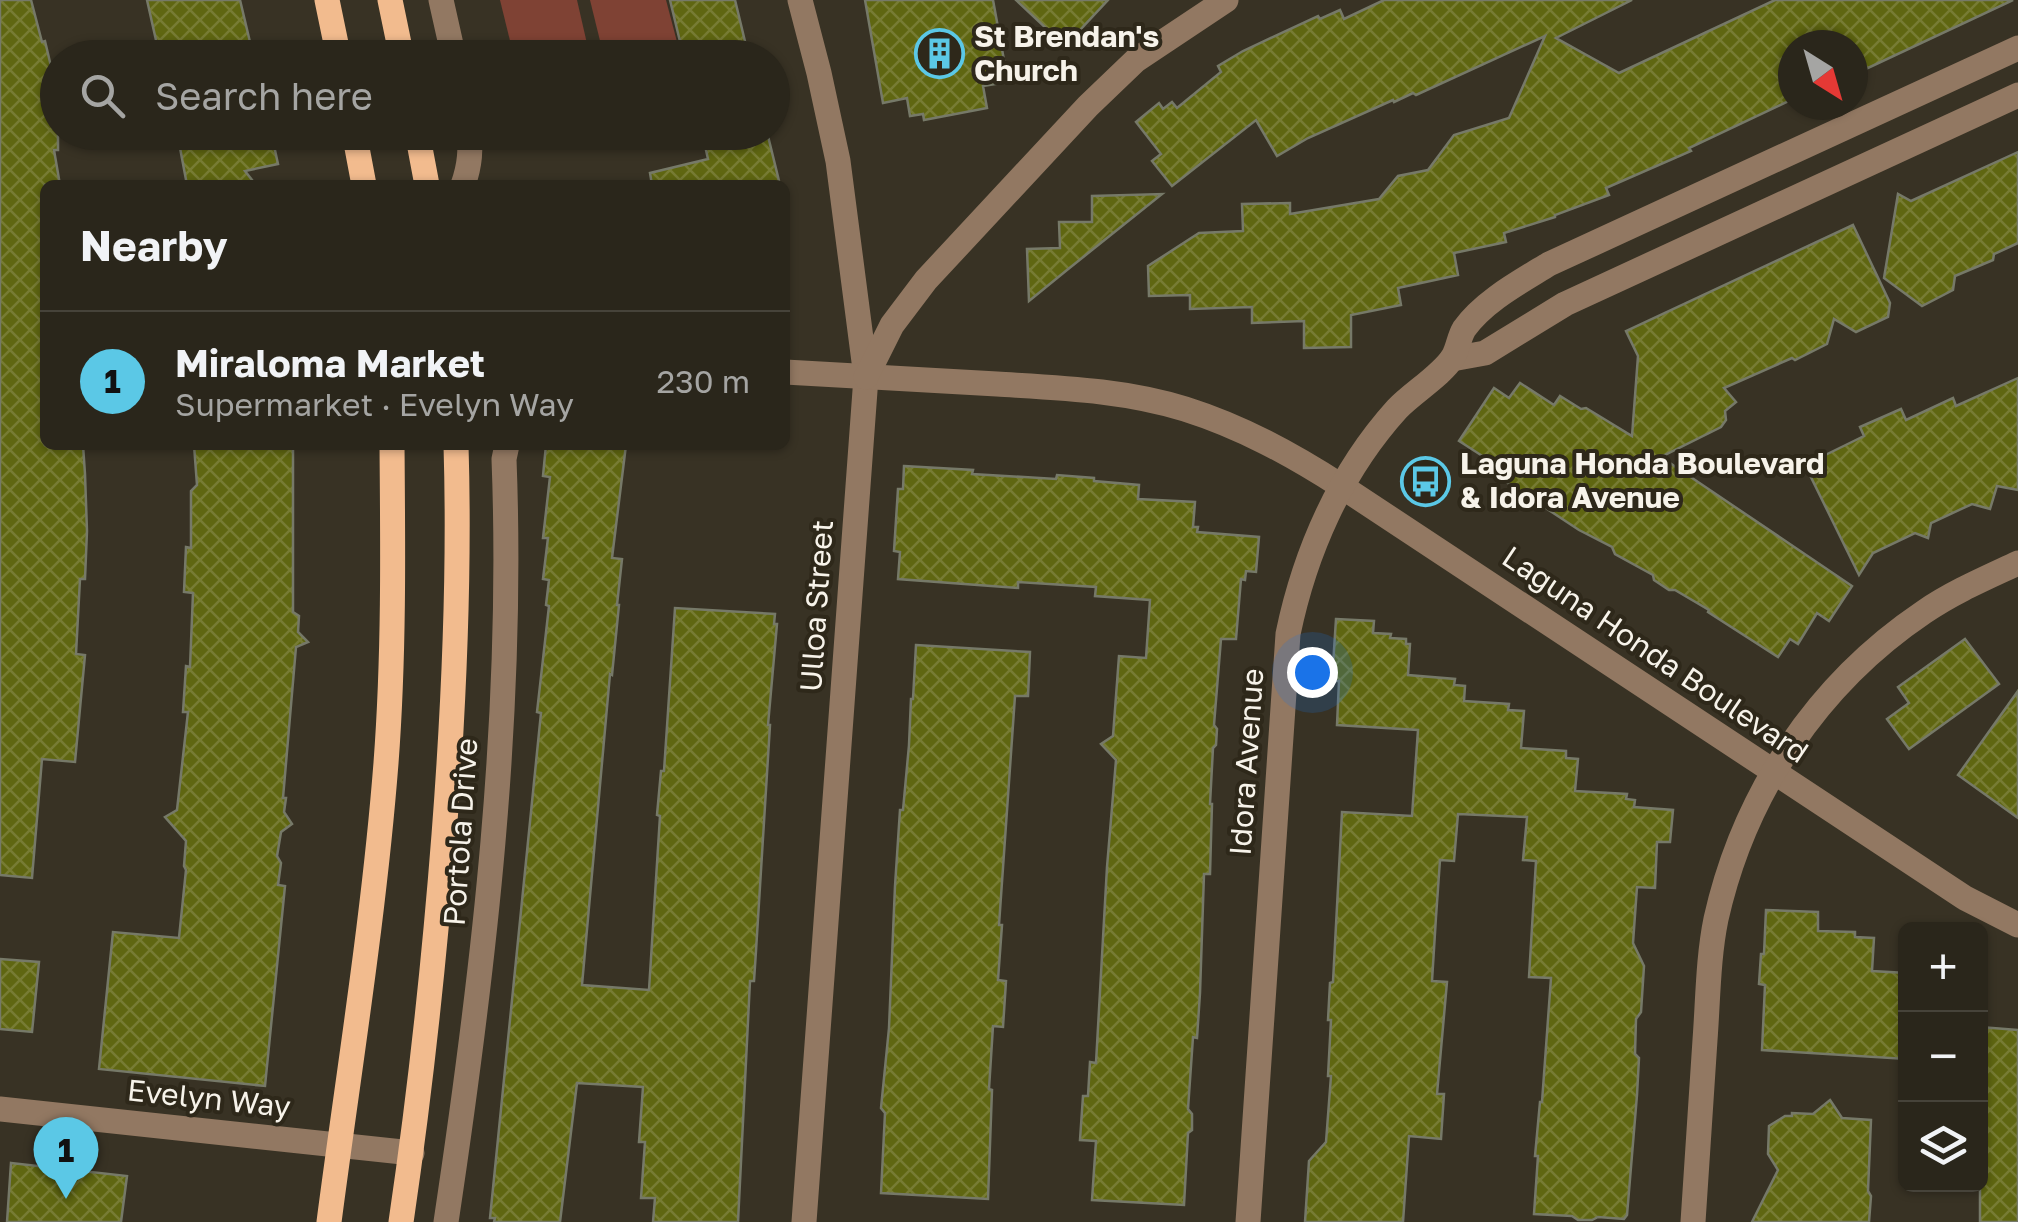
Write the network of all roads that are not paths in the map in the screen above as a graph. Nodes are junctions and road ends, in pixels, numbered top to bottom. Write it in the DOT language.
graph roads {
  1 [pos="327,0"];
  2 [pos="390,0"];
  3 [pos="441,0"];
  4 [pos="800,0"];
  5 [pos="1226,0"];
  6 [pos="335,40"];
  7 [pos="398,40"];
  8 [pos="450,40"];
  9 [pos="2018,48"];
  10 [pos="2018,95"];
  11 [pos="357,150"];
  12 [pos="420,150"];
  13 [pos="469,150"];
  14 [pos="363,180"];
  15 [pos="426,180"];
  16 [pos="465,180"];
  17 [pos="1452,358"];
  18 [pos="790,372"];
  19 [pos="866,376"];
  20 [pos="392,450"];
  21 [pos="456,450"];
  22 [pos="506,450"];
  23 [pos="1341,486"];
  24 [pos="2018,563"];
  25 [pos="1772,771"];
  26 [pos="2018,925"];
  27 [pos="0,1109"];
  28 [pos="339,1145"];
  29 [pos="412,1152"];
  30 [pos="329,1222"];
  31 [pos="401,1222"];
  32 [pos="446,1222"];
  33 [pos="804,1222"];
  34 [pos="1248,1222"];
  35 [pos="1694,1222"];
  1 -- 6 [label="main road"];
  2 -- 7 [label="main road"];
  3 -- 8 [label="street"];
  4 -- 19 [label="street, Ulloa Street"];
  5 -- 19 [label="street"];
  9 -- 17 [label="street, Idora Avenue"];
  10 -- 17 [label="street, Idora Avenue"];
  11 -- 14 [label="main road"];
  12 -- 15 [label="main road"];
  13 -- 16 [label="street"];
  17 -- 23 [label="street, Idora Avenue"];
  18 -- 19 [label="street, Laguna Honda Boulevard"];
  19 -- 23 [label="street, Laguna Honda Boulevard"];
  19 -- 33 [label="street, Ulloa Street"];
  20 -- 28 [label="main road"];
  21 -- 29 [label="main road, Portola Drive"];
  22 -- 32 [label="street, Portola Drive"];
  23 -- 25 [label="street, Laguna Honda Boulevard"];
  23 -- 34 [label="street, Idora Avenue"];
  24 -- 25 [label="street"];
  25 -- 26 [label="street, Laguna Honda Boulevard"];
  25 -- 35 [label="street"];
  27 -- 28 [label="street, Evelyn Way"];
  28 -- 29 [label="street, Evelyn Way"];
  28 -- 30 [label="main road"];
  29 -- 31 [label="main road, Portola Drive"];
}
